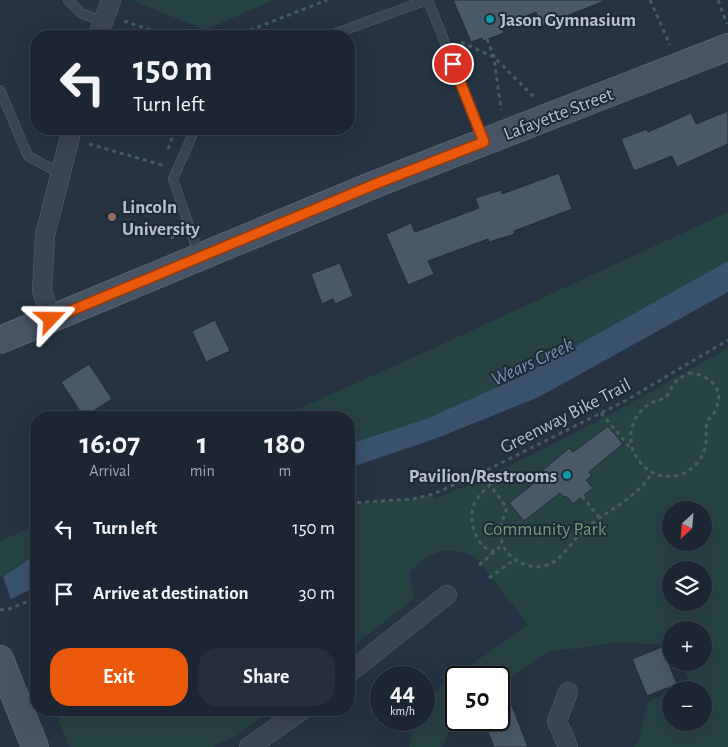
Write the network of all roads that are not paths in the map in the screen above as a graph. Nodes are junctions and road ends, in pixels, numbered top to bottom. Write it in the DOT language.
graph roads {
  1 [pos="68,0"];
  2 [pos="427,0"];
  3 [pos="107,19"];
  4 [pos="344,30"];
  5 [pos="728,47"];
  6 [pos="0,90"];
  7 [pos="71,135"];
  8 [pos="192,135"];
  9 [pos="484,142"];
  10 [pos="61,174"];
  11 [pos="200,257"];
  12 [pos="51,319"];
  13 [pos="0,340"];
  14 [pos="447,595"];
  15 [pos="0,659"];
  16 [pos="355,668"];
  17 [pos="568,692"];
  18 [pos="293,716"];
  19 [pos="35,747"];
  20 [pos="249,747"];
  21 [pos="568,747"];
  1 -- 3 [label="lane"];
  2 -- 4 [label="lane"];
  2 -- 9 [label="lane"];
  5 -- 9 [label="main road, Lafayette Street"];
  6 -- 10 [label="lane"];
  7 -- 10 [label="street"];
  8 -- 11 [label="lane"];
  9 -- 11 [label="main road, Lafayette Street"];
  10 -- 12 [label="street"];
  11 -- 12 [label="main road, Lafayette Street"];
  12 -- 13 [label="main road, Lafayette Street"];
  14 -- 16 [label="street"];
  15 -- 19 [label="main road"];
  17 -- 21 [label="street"];
  18 -- 20 [label="street"];
}
